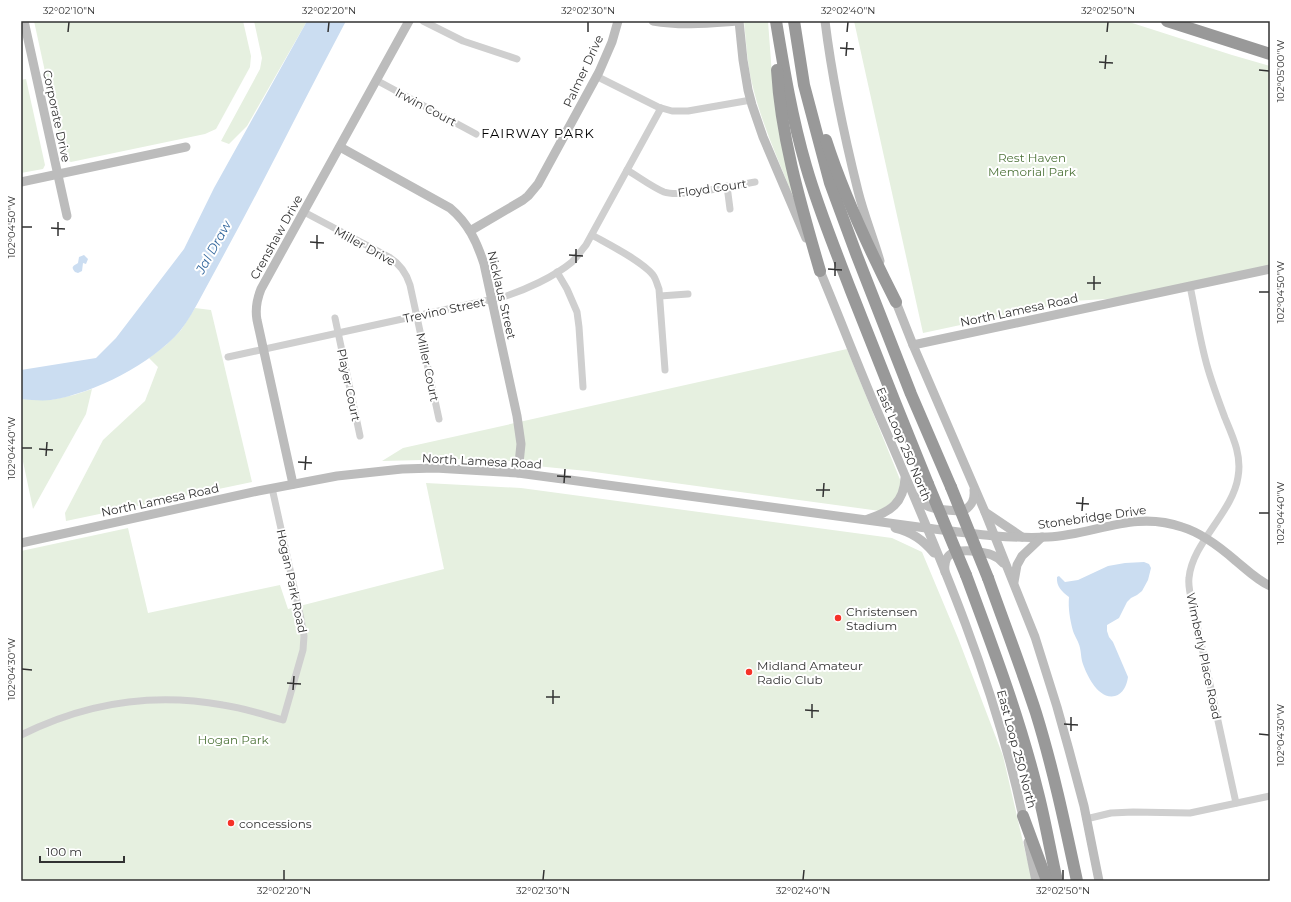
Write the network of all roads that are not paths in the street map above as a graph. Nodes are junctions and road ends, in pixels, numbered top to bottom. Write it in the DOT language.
graph roads {
  1 [pos="24,21"];
  2 [pos="409,21"];
  3 [pos="423,21"];
  4 [pos="618,21"];
  5 [pos="653,21"];
  6 [pos="739,21"];
  7 [pos="775,21"];
  8 [pos="795,21"];
  9 [pos="825,21"];
  10 [pos="1167,21"];
  11 [pos="1270,54"];
  12 [pos="517,59"];
  13 [pos="596,76"];
  14 [pos="376,80"];
  15 [pos="751,100"];
  16 [pos="661,108"];
  17 [pos="476,134"];
  18 [pos="186,147"];
  19 [pos="340,147"];
  20 [pos="627,170"];
  21 [pos="58,175"];
  22 [pos="21,182"];
  23 [pos="755,182"];
  24 [pos="727,186"];
  25 [pos="730,209"];
  26 [pos="304,212"];
  27 [pos="67,216"];
  28 [pos="470,231"];
  29 [pos="592,234"];
  30 [pos="1270,269"];
  31 [pos="820,271"];
  32 [pos="557,272"];
  33 [pos="1190,286"];
  34 [pos="688,294"];
  35 [pos="660,296"];
  36 [pos="491,300"];
  37 [pos="896,302"];
  38 [pos="417,316"];
  39 [pos="335,318"];
  40 [pos="338,333"];
  41 [pos="913,345"];
  42 [pos="264,349"];
  43 [pos="228,357"];
  44 [pos="665,370"];
  45 [pos="583,387"];
  46 [pos="439,418"];
  47 [pos="360,436"];
  48 [pos="518,473"];
  49 [pos="906,476"];
  50 [pos="293,484"];
  51 [pos="974,487"];
  52 [pos="272,488"];
  53 [pos="985,512"];
  54 [pos="865,520"];
  55 [pos="926,528"];
  56 [pos="994,536"];
  57 [pos="1022,537"];
  58 [pos="1042,538"];
  59 [pos="1206,539"];
  60 [pos="21,542"];
  61 [pos="942,566"];
  62 [pos="1009,573"];
  63 [pos="1014,584"];
  64 [pos="950,586"];
  65 [pos="1270,586"];
  66 [pos="21,735"];
  67 [pos="1270,796"];
  68 [pos="1236,803"];
  69 [pos="1023,816"];
  70 [pos="1086,819"];
  71 [pos="1036,881"];
  72 [pos="1047,881"];
  73 [pos="1057,881"];
  74 [pos="1077,881"];
  75 [pos="1099,881"];
  1 -- 21 [label="main road, Corporate Drive"];
  2 -- 14 [label="main road, Crenshaw Drive"];
  3 -- 12 [label="street"];
  4 -- 13 [label="main road, Palmer Drive"];
  5 -- 6 [label="main road"];
  6 -- 15 [label="main road, East Loop 250 North"];
  7 -- 31 [label="highway"];
  7 -- 73 [label="highway, bridge"];
  8 -- 37 [label="highway"];
  8 -- 74 [label="highway, bridge"];
  9 -- 37 [label="main road"];
  10 -- 11 [label="highway"];
  13 -- 16 [label="street"];
  13 -- 28 [label="main road, Palmer Drive"];
  14 -- 17 [label="street, Irwin Court"];
  14 -- 19 [label="main road, Crenshaw Drive"];
  15 -- 16 [label="street"];
  15 -- 31 [label="main road, East Loop 250 North"];
  16 -- 20 [label="street, Trevino Street"];
  18 -- 21 [label="main road"];
  19 -- 26 [label="main road, Crenshaw Drive"];
  19 -- 28 [label="main road, Nicklaus Street"];
  20 -- 24 [label="street, Floyd Court"];
  20 -- 29 [label="street, Trevino Street"];
  21 -- 22 [label="main road"];
  21 -- 27 [label="main road, Corporate Drive"];
  23 -- 24 [label="street, Floyd Court"];
  24 -- 25 [label="street"];
  26 -- 38 [label="street, Miller Drive"];
  26 -- 42 [label="main road, Crenshaw Drive"];
  28 -- 36 [label="main road, Nicklaus Street"];
  29 -- 32 [label="street, Trevino Street"];
  29 -- 35 [label="street"];
  30 -- 33 [label="main road, North Lamesa Road"];
  31 -- 49 [label="main road, East Loop 250 North"];
  32 -- 36 [label="street, Trevino Street"];
  32 -- 45 [label="street"];
  33 -- 41 [label="main road, North Lamesa Road"];
  33 -- 59 [label="street, Wimberly Place Road"];
  34 -- 35 [label="street"];
  35 -- 44 [label="street"];
  36 -- 38 [label="street, Trevino Street"];
  36 -- 48 [label="main road, Nicklaus Street"];
  37 -- 41 [label="main road"];
  38 -- 40 [label="street, Trevino Street"];
  38 -- 46 [label="street, Miller Court"];
  39 -- 40 [label="street, Player Court"];
  40 -- 42 [label="street, Trevino Street"];
  40 -- 47 [label="street, Player Court"];
  41 -- 51 [label="main road"];
  42 -- 43 [label="street, Trevino Street"];
  42 -- 50 [label="main road, Crenshaw Drive"];
  48 -- 50 [label="main road, North Lamesa Road"];
  48 -- 54 [label="main road, North Lamesa Road"];
  49 -- 51 [label="main road"];
  49 -- 54 [label="main road"];
  49 -- 55 [label="main road, East Loop 250 North"];
  50 -- 52 [label="main road, North Lamesa Road"];
  51 -- 53 [label="main road"];
  52 -- 60 [label="main road, North Lamesa Road"];
  52 -- 66 [label="street, Hogan Park Road"];
  53 -- 56 [label="main road"];
  53 -- 57 [label="main road"];
  54 -- 55 [label="main road, North Lamesa Road"];
  54 -- 61 [label="main road"];
  55 -- 56 [label="main road, North Lamesa Road"];
  55 -- 61 [label="main road, East Loop 250 North"];
  56 -- 57 [label="main road, Stonebridge Drive"];
  56 -- 62 [label="main road"];
  57 -- 58 [label="main road, Stonebridge Drive"];
  58 -- 59 [label="main road, Stonebridge Drive"];
  58 -- 63 [label="main road"];
  59 -- 65 [label="main road, Stonebridge Drive"];
  59 -- 68 [label="street, Wimberly Place Road"];
  61 -- 64 [label="main road, East Loop 250 North"];
  62 -- 63 [label="main road"];
  62 -- 64 [label="main road"];
  63 -- 70 [label="main road"];
  64 -- 69 [label="main road, East Loop 250 North"];
  67 -- 68 [label="street"];
  68 -- 70 [label="street"];
  69 -- 71 [label="main road, East Loop 250 North"];
  69 -- 72 [label="highway"];
  70 -- 75 [label="main road"];
}
